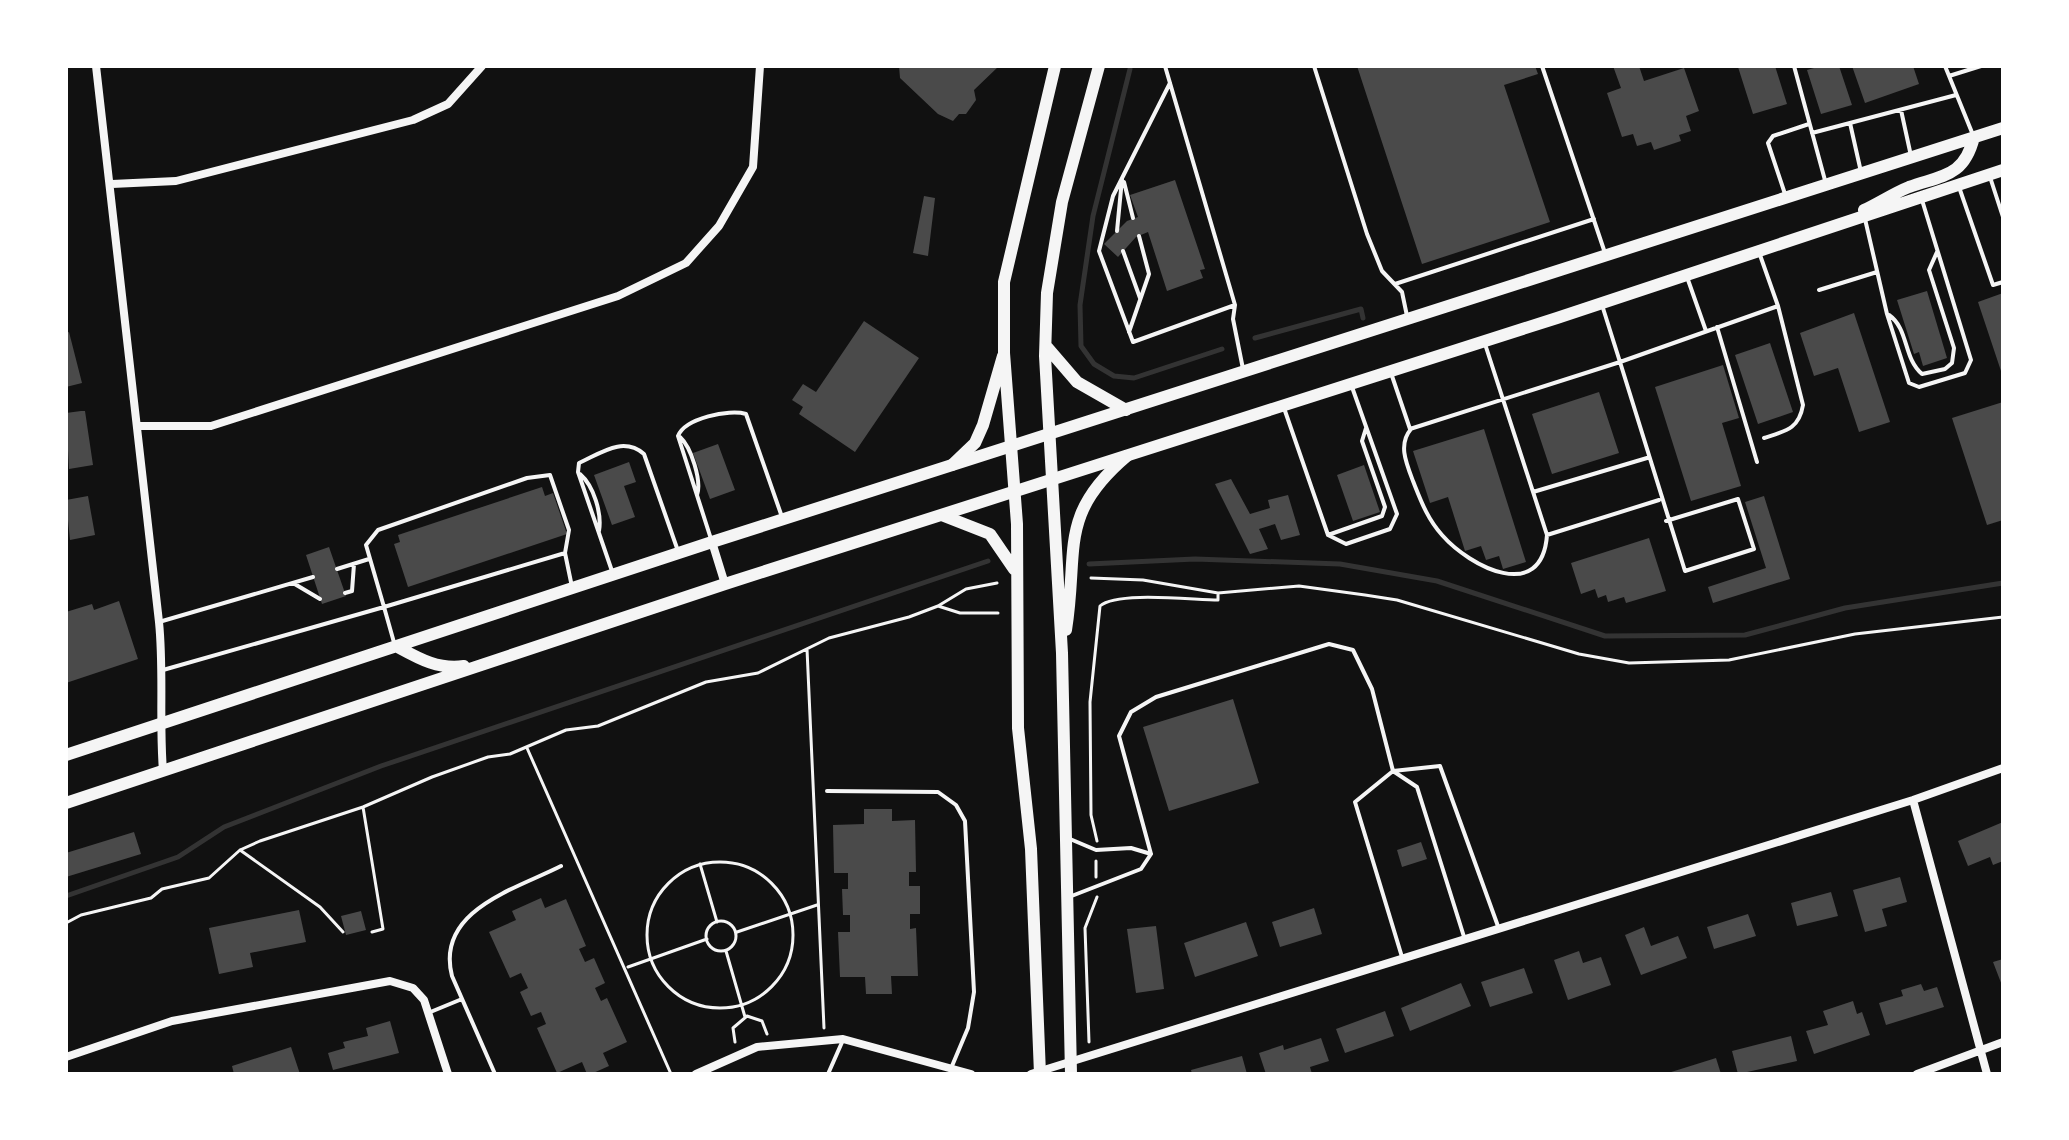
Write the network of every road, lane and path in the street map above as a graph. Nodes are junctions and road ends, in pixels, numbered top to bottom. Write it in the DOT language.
graph roads {
  1 [pos="96,66"];
  2 [pos="482,66"];
  3 [pos="760,66"];
  4 [pos="1055,66"];
  5 [pos="1099,66"];
  6 [pos="1165,66"];
  7 [pos="1314,66"];
  8 [pos="1542,66"];
  9 [pos="1794,66"];
  10 [pos="1945,66"];
  11 [pos="1981,66"];
  12 [pos="1949,76"];
  13 [pos="1170,83"];
  14 [pos="1956,95"];
  15 [pos="1901,109"];
  16 [pos="1810,123"];
  17 [pos="1850,123"];
  18 [pos="2003,128"];
  19 [pos="1812,133"];
  20 [pos="1974,137"];
  21 [pos="1911,158"];
  22 [pos="2003,170"];
  23 [pos="1861,175"];
  24 [pos="1989,175"];
  25 [pos="1122,176"];
  26 [pos="112,184"];
  27 [pos="1958,185"];
  28 [pos="1827,186"];
  29 [pos="1921,197"];
  30 [pos="1787,199"];
  31 [pos="1864,217"];
  32 [pos="2003,217"];
  33 [pos="1133,218"];
  34 [pos="1594,219"];
  35 [pos="1829,228"];
  36 [pos="1117,231"];
  37 [pos="1139,236"];
  38 [pos="1123,251"];
  39 [pos="1938,251"];
  40 [pos="1758,252"];
  41 [pos="1606,256"];
  42 [pos="1877,272"];
  43 [pos="1687,276"];
  44 [pos="2003,282"];
  45 [pos="1395,284"];
  46 [pos="1819,290"];
  47 [pos="1141,299"];
  48 [pos="1601,303"];
  49 [pos="1235,305"];
  50 [pos="1778,306"];
  51 [pos="1887,314"];
  52 [pos="1408,319"];
  53 [pos="1717,327"];
  54 [pos="1706,331"];
  55 [pos="1129,332"];
  56 [pos="1484,341"];
  57 [pos="1046,346"];
  58 [pos="1004,353"];
  59 [pos="1620,362"];
  60 [pos="1243,371"];
  61 [pos="1390,371"];
  62 [pos="1351,384"];
  63 [pos="1503,399"];
  64 [pos="1283,406"];
  65 [pos="1126,410"];
  66 [pos="138,426"];
  67 [pos="1366,426"];
  68 [pos="1411,429"];
  69 [pos="1051,433"];
  70 [pos="1764,438"];
  71 [pos="1013,446"];
  72 [pos="1127,456"];
  73 [pos="1647,458"];
  74 [pos="1757,462"];
  75 [pos="952,465"];
  76 [pos="1053,480"];
  77 [pos="1016,492"];
  78 [pos="1533,492"];
  79 [pos="1660,499"];
  80 [pos="944,516"];
  81 [pos="782,519"];
  82 [pos="1666,521"];
  83 [pos="1328,535"];
  84 [pos="1547,535"];
  85 [pos="712,542"];
  86 [pos="565,553"];
  87 [pos="679,553"];
  88 [pos="369,559"];
  89 [pos="354,564"];
  90 [pos="337,569"];
  91 [pos="1016,573"];
  92 [pos="613,576"];
  93 [pos="313,577"];
  94 [pos="1091,578"];
  95 [pos="293,583"];
  96 [pos="997,583"];
  97 [pos="725,584"];
  98 [pos="572,589"];
  99 [pos="345,593"];
  100 [pos="1218,593"];
  101 [pos="320,599"];
  102 [pos="938,606"];
  103 [pos="384,607"];
  104 [pos="998,613"];
  105 [pos="2003,617"];
  106 [pos="159,622"];
  107 [pos="396,646"];
  108 [pos="807,649"];
  109 [pos="1062,653"];
  110 [pos="499,659"];
  111 [pos="163,670"];
  112 [pos="159,724"];
  113 [pos="527,748"];
  114 [pos="66,755"];
  115 [pos="2003,768"];
  116 [pos="163,771"];
  117 [pos="1393,771"];
  118 [pos="827,791"];
  119 [pos="1913,800"];
  120 [pos="66,803"];
  121 [pos="363,807"];
  122 [pos="1066,837"];
  123 [pos="240,850"];
  124 [pos="1096,850"];
  125 [pos="1151,854"];
  126 [pos="700,864"];
  127 [pos="561,866"];
  128 [pos="1097,887"];
  129 [pos="1067,898"];
  130 [pos="817,905"];
  131 [pos="790,914"];
  132 [pos="717,922"];
  133 [pos="66,923"];
  134 [pos="1499,929"];
  135 [pos="343,932"];
  136 [pos="372,932"];
  137 [pos="736,933"];
  138 [pos="707,939"];
  139 [pos="1465,940"];
  140 [pos="726,950"];
  141 [pos="652,958"];
  142 [pos="1402,959"];
  143 [pos="626,967"];
  144 [pos="462,999"];
  145 [pos="741,1005"];
  146 [pos="428,1013"];
  147 [pos="745,1017"];
  148 [pos="843,1039"];
  149 [pos="825,1040"];
  150 [pos="2003,1042"];
  151 [pos="770,1045"];
  152 [pos="1979,1051"];
  153 [pos="737,1054"];
  154 [pos="66,1057"];
  155 [pos="1089,1057"];
  156 [pos="1071,1068"];
  157 [pos="951,1069"];
  158 [pos="940,1070"];
  159 [pos="1037,1073"];
  160 [pos="448,1074"];
  161 [pos="495,1074"];
  162 [pos="671,1074"];
  163 [pos="696,1074"];
  164 [pos="828,1074"];
  165 [pos="971,1074"];
  166 [pos="1917,1074"];
  167 [pos="1987,1074"];
  1 -- 26 [label="street"];
  2 -- 26 [label="street"];
  3 -- 66 [label="street"];
  4 -- 58 [label="main road"];
  5 -- 57 [label="main road"];
  6 -- 13 [label="lane"];
  7 -- 45 [label="lane"];
  8 -- 34 [label="lane"];
  9 -- 16 [label="lane"];
  10 -- 12 [label="lane"];
  11 -- 12 [label="lane"];
  12 -- 14 [label="lane"];
  13 -- 25 [label="lane"];
  13 -- 49 [label="lane"];
  14 -- 15 [label="lane"];
  14 -- 20 [label="lane"];
  15 -- 17 [label="lane"];
  15 -- 21 [label="lane"];
  16 -- 19 [label="lane"];
  16 -- 30 [label="lane"];
  17 -- 19 [label="lane"];
  17 -- 23 [label="lane"];
  18 -- 20 [label="main road"];
  19 -- 28 [label="lane"];
  20 -- 21 [label="main road"];
  20 -- 35 [label="main road"];
  21 -- 23 [label="main road"];
  22 -- 24 [label="main road"];
  23 -- 28 [label="main road"];
  24 -- 27 [label="main road"];
  24 -- 32 [label="lane"];
  25 -- 33 [label="lane"];
  25 -- 36 [label="lane"];
  25 -- 55 [label="lane"];
  26 -- 66 [label="street"];
  27 -- 29 [label="main road"];
  27 -- 44 [label="lane"];
  28 -- 30 [label="main road"];
  29 -- 31 [label="main road"];
  29 -- 39 [label="lane"];
  30 -- 41 [label="main road"];
  31 -- 35 [label="main road"];
  31 -- 42 [label="lane"];
  34 -- 41 [label="lane"];
  34 -- 45 [label="lane"];
  35 -- 40 [label="main road"];
  37 -- 47 [label="lane"];
  38 -- 47 [label="lane"];
  39 -- 51 [label="lane"];
  39 -- 51 [label="lane"];
  40 -- 43 [label="main road"];
  40 -- 50 [label="lane"];
  41 -- 52 [label="main road"];
  42 -- 46 [label="lane"];
  42 -- 51 [label="lane"];
  43 -- 48 [label="main road"];
  43 -- 54 [label="lane"];
  45 -- 52 [label="lane"];
  47 -- 55 [label="lane"];
  48 -- 56 [label="main road"];
  48 -- 59 [label="lane"];
  49 -- 55 [label="lane"];
  49 -- 60 [label="lane"];
  50 -- 53 [label="lane"];
  50 -- 70 [label="lane"];
  52 -- 60 [label="main road"];
  53 -- 54 [label="lane"];
  53 -- 74 [label="lane"];
  54 -- 59 [label="lane"];
  56 -- 61 [label="main road"];
  56 -- 63 [label="lane"];
  57 -- 65 [label="main road"];
  57 -- 69 [label="main road"];
  58 -- 71 [label="main road"];
  58 -- 75 [label="main road"];
  59 -- 63 [label="lane"];
  59 -- 73 [label="lane"];
  60 -- 65 [label="main road"];
  61 -- 62 [label="main road"];
  61 -- 68 [label="lane"];
  62 -- 64 [label="main road"];
  62 -- 67 [label="lane"];
  63 -- 68 [label="lane"];
  63 -- 78 [label="lane"];
  64 -- 72 [label="main road"];
  64 -- 83 [label="lane"];
  65 -- 69 [label="main road"];
  66 -- 106 [label="street"];
  67 -- 83 [label="lane"];
  67 -- 83 [label="lane"];
  68 -- 84 [label="lane"];
  69 -- 71 [label="main road"];
  69 -- 76 [label="main road"];
  71 -- 75 [label="main road"];
  71 -- 77 [label="main road"];
  72 -- 76 [label="main road"];
  72 -- 109 [label="main road"];
  73 -- 78 [label="lane"];
  73 -- 79 [label="lane"];
  75 -- 81 [label="main road"];
  76 -- 77 [label="main road"];
  76 -- 109 [label="main road"];
  77 -- 80 [label="main road"];
  77 -- 91 [label="main road"];
  78 -- 84 [label="lane"];
  79 -- 82 [label="lane"];
  79 -- 84 [label="lane"];
  80 -- 91 [label="main road"];
  80 -- 97 [label="main road"];
  81 -- 85 [label="main road"];
  81 -- 85 [label="lane"];
  82 -- 82 [label="lane"];
  85 -- 87 [label="main road"];
  85 -- 97 [label="street"];
  86 -- 88 [label="lane"];
  86 -- 98 [label="lane"];
  86 -- 103 [label="lane"];
  87 -- 92 [label="main road"];
  87 -- 92 [label="lane"];
  88 -- 89 [label="lane"];
  88 -- 103 [label="lane"];
  89 -- 90 [label="lane"];
  89 -- 99 [label="lane"];
  91 -- 159 [label="main road"];
  92 -- 98 [label="main road"];
  93 -- 95 [label="lane"];
  94 -- 100 [label="path"];
  95 -- 101 [label="lane"];
  95 -- 106 [label="lane"];
  96 -- 102 [label="path"];
  97 -- 110 [label="main road"];
  98 -- 107 [label="main road"];
  100 -- 105 [label="path"];
  100 -- 124 [label="path"];
  102 -- 104 [label="path"];
  102 -- 108 [label="path"];
  103 -- 107 [label="lane"];
  103 -- 111 [label="lane"];
  106 -- 111 [label="street"];
  107 -- 110 [label="main road"];
  107 -- 112 [label="main road"];
  108 -- 113 [label="path"];
  108 -- 130 [label="path"];
  109 -- 122 [label="main road"];
  110 -- 116 [label="main road"];
  111 -- 112 [label="street"];
  112 -- 114 [label="main road"];
  112 -- 116 [label="street"];
  113 -- 121 [label="path"];
  113 -- 143 [label="path"];
  115 -- 119 [label="street"];
  116 -- 120 [label="main road"];
  117 -- 125 [label="lane"];
  117 -- 134 [label="lane"];
  117 -- 139 [label="lane"];
  117 -- 142 [label="lane"];
  118 -- 157 [label="lane"];
  119 -- 134 [label="street"];
  119 -- 152 [label="street"];
  121 -- 123 [label="path"];
  121 -- 136 [label="path"];
  122 -- 124 [label="lane"];
  122 -- 129 [label="main road"];
  123 -- 133 [label="path"];
  123 -- 135 [label="path"];
  124 -- 125 [label="lane"];
  124 -- 128 [label="path"];
  125 -- 128 [label="lane"];
  126 -- 131 [label="path"];
  126 -- 132 [label="path"];
  126 -- 141 [label="path"];
  127 -- 144 [label="lane"];
  128 -- 129 [label="lane"];
  128 -- 155 [label="path"];
  129 -- 156 [label="main road"];
  130 -- 131 [label="path"];
  130 -- 149 [label="path"];
  131 -- 137 [label="path"];
  131 -- 145 [label="path"];
  132 -- 137 [label="path"];
  132 -- 138 [label="path"];
  134 -- 139 [label="street"];
  137 -- 140 [label="path"];
  138 -- 140 [label="path"];
  138 -- 141 [label="path"];
  139 -- 142 [label="street"];
  140 -- 145 [label="path"];
  141 -- 143 [label="path"];
  141 -- 145 [label="path"];
  142 -- 155 [label="street"];
  143 -- 162 [label="path"];
  144 -- 146 [label="lane"];
  144 -- 161 [label="lane"];
  145 -- 147 [label="path"];
  146 -- 154 [label="street"];
  146 -- 160 [label="street"];
  147 -- 151 [label="path"];
  147 -- 153 [label="path"];
  148 -- 149 [label="street"];
  148 -- 158 [label="street"];
  148 -- 164 [label="lane"];
  149 -- 151 [label="street"];
  150 -- 152 [label="street"];
  151 -- 153 [label="street"];
  152 -- 166 [label="street"];
  152 -- 167 [label="street"];
  153 -- 163 [label="street"];
  155 -- 156 [label="street"];
  156 -- 159 [label="street"];
  157 -- 158 [label="street"];
  157 -- 165 [label="street"];
}
